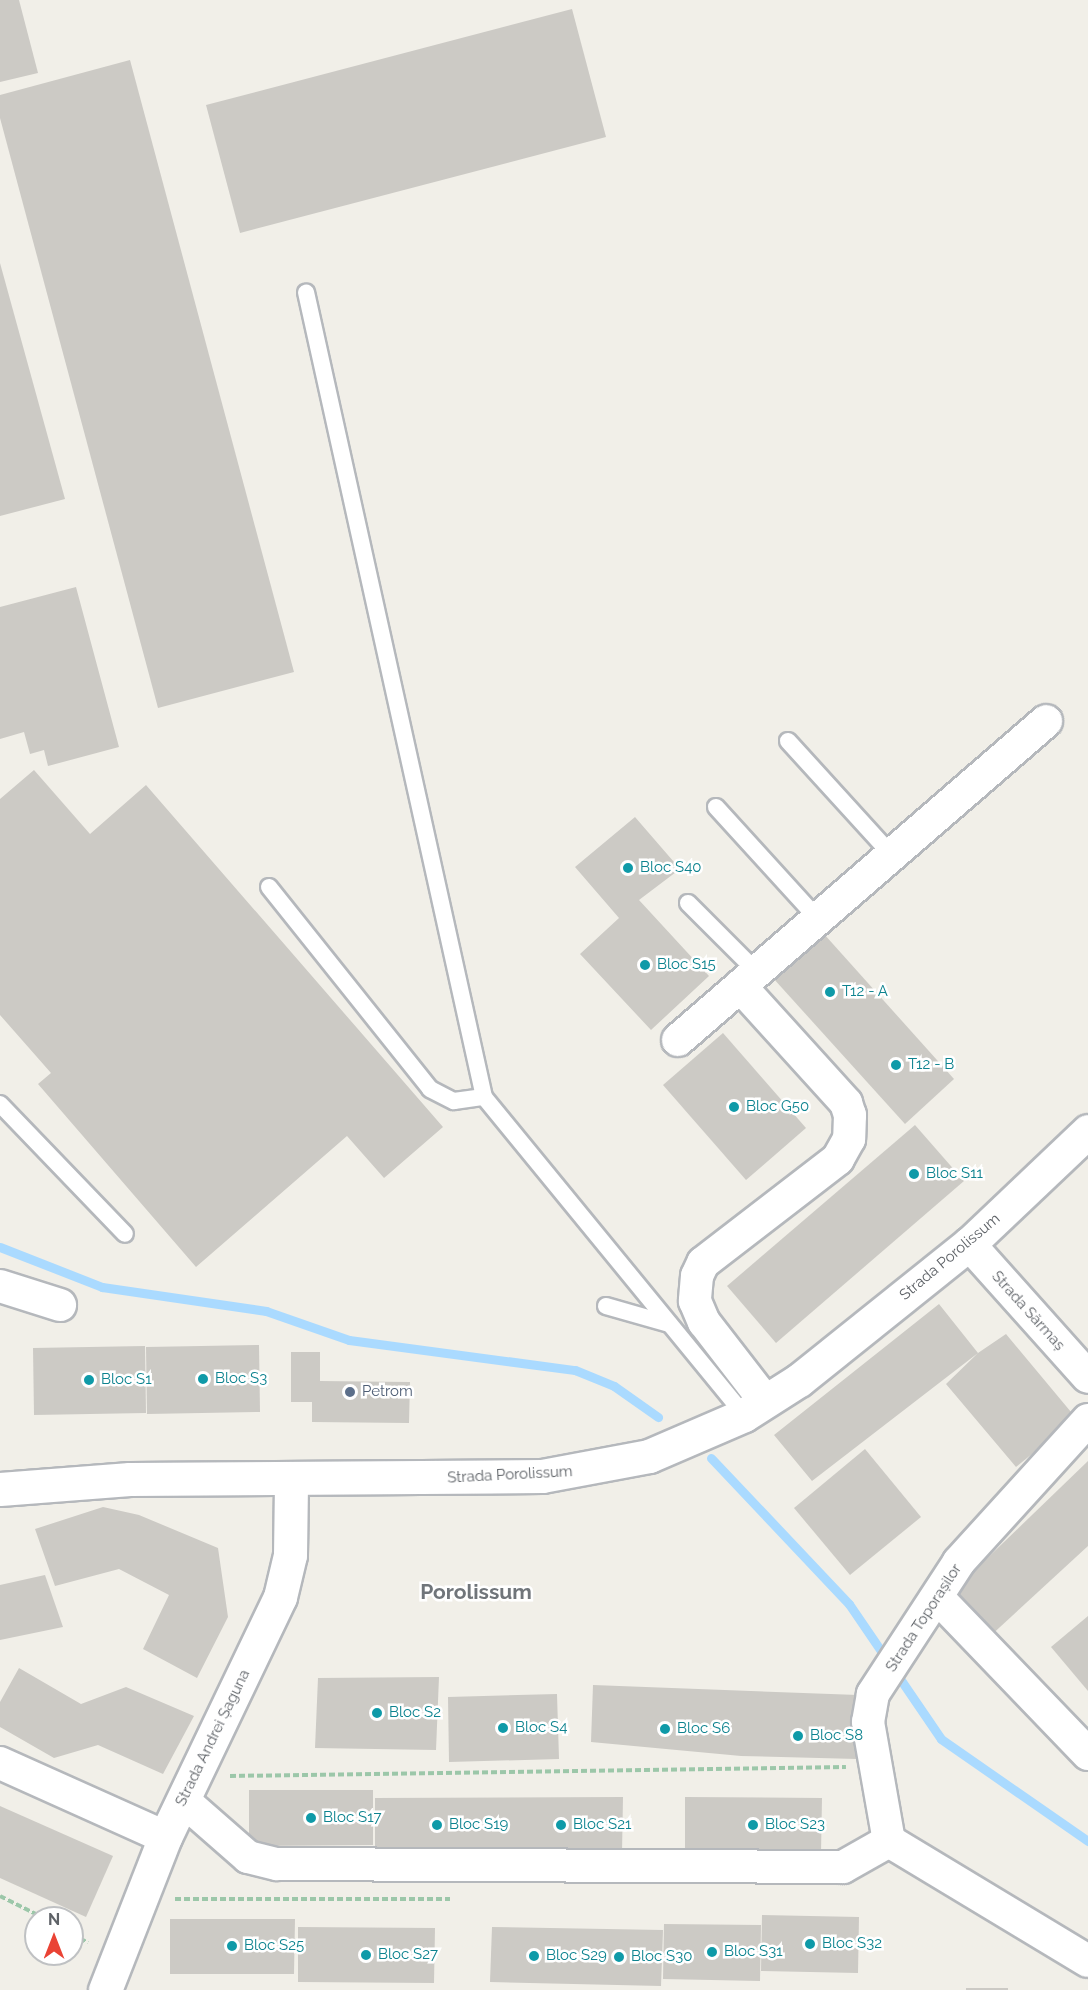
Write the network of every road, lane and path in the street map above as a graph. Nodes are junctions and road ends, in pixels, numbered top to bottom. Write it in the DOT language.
graph roads {
  1 [pos="306,292"];
  2 [pos="1046,721"];
  3 [pos="788,741"];
  4 [pos="716,807"];
  5 [pos="891,854"];
  6 [pos="269,887"];
  7 [pos="688,903"];
  8 [pos="817,918"];
  9 [pos="748,978"];
  10 [pos="678,1040"];
  11 [pos="484,1097"];
  12 [pos="0,1104"];
  13 [pos="1088,1131"];
  14 [pos="125,1234"];
  15 [pos="969,1244"];
  16 [pos="0,1286"];
  17 [pos="60,1305"];
  18 [pos="606,1306"];
  19 [pos="669,1324"];
  20 [pos="1088,1377"];
  21 [pos="755,1408"];
  22 [pos="1088,1420"];
  23 [pos="291,1481"];
  24 [pos="0,1489"];
  25 [pos="937,1597"];
  26 [pos="1088,1754"];
  27 [pos="0,1763"];
  28 [pos="871,1767"];
  29 [pos="190,1789"];
  30 [pos="165,1837"];
  31 [pos="889,1841"];
  32 [pos="0,1896"];
  33 [pos="24,1908"];
  34 [pos="1088,1961"];
  35 [pos="105,1990"];
  1 -- 11 [label="lane"];
  2 -- 5 [label="street"];
  3 -- 5 [label="lane"];
  4 -- 8 [label="lane"];
  5 -- 8 [label="street"];
  6 -- 11 [label="lane"];
  7 -- 9 [label="lane"];
  8 -- 9 [label="street"];
  9 -- 10 [label="street"];
  9 -- 21 [label="street"];
  11 -- 19 [label="lane"];
  12 -- 14 [label="lane"];
  13 -- 15 [label="main road, Strada Porolissum"];
  15 -- 20 [label="street, Strada Sărmaș"];
  15 -- 21 [label="main road, Strada Porolissum"];
  16 -- 17 [label="street"];
  18 -- 19 [label="lane"];
  19 -- 21 [label="lane"];
  21 -- 23 [label="main road, Strada Porolissum"];
  22 -- 25 [label="street, Strada Toporașilor"];
  23 -- 24 [label="main road, Strada Porolissum"];
  23 -- 29 [label="main road, Strada Andrei Șaguna"];
  25 -- 26 [label="street"];
  25 -- 28 [label="street, Strada Toporașilor"];
  27 -- 30 [label="street"];
  28 -- 29 [label="path"];
  28 -- 31 [label="street, Strada Toporașilor"];
  29 -- 30 [label="main road, Strada Andrei Șaguna"];
  29 -- 31 [label="street"];
  30 -- 35 [label="main road, Strada Andrei Șaguna"];
  31 -- 34 [label="street"];
  32 -- 33 [label="path"];
}
